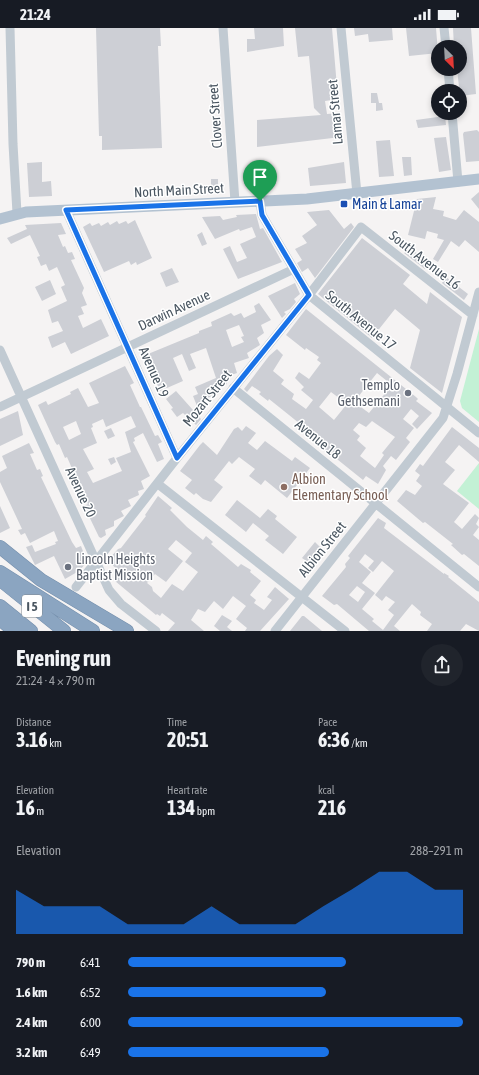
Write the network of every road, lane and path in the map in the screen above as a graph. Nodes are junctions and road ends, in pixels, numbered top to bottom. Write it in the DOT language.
graph roads {
  1 [pos="10,28"];
  2 [pos="223,28"];
  3 [pos="341,28"];
  4 [pos="444,28"];
  5 [pos="445,40"];
  6 [pos="453,120"];
  7 [pos="479,179"];
  8 [pos="458,182"];
  9 [pos="356,194"];
  10 [pos="260,201"];
  11 [pos="235,202"];
  12 [pos="66,210"];
  13 [pos="18,213"];
  14 [pos="0,219"];
  15 [pos="361,227"];
  16 [pos="294,269"];
  17 [pos="479,292"];
  18 [pos="309,295"];
  19 [pos="473,315"];
  20 [pos="127,347"];
  21 [pos="0,350"];
  22 [pos="233,388"];
  23 [pos="22,397"];
  24 [pos="0,407"];
  25 [pos="447,408"];
  26 [pos="479,433"];
  27 [pos="177,458"];
  28 [pos="158,484"];
  29 [pos="376,504"];
  30 [pos="0,546"];
  31 [pos="98,561"];
  32 [pos="0,572"];
  33 [pos="0,580"];
  34 [pos="76,587"];
  35 [pos="479,587"];
  36 [pos="302,597"];
  37 [pos="0,606"];
  38 [pos="0,619"];
  39 [pos="14,631"];
  40 [pos="31,631"];
  41 [pos="64,631"];
  42 [pos="93,631"];
  43 [pos="127,631"];
  44 [pos="156,631"];
  45 [pos="275,631"];
  46 [pos="345,631"];
  1 -- 13 [label="street"];
  2 -- 11 [label="street, Clover Street"];
  3 -- 9 [label="street, Lamar Street"];
  4 -- 5 [label="street"];
  6 -- 8 [label="street"];
  7 -- 8 [label="main road, North Main Street"];
  8 -- 9 [label="main road, North Main Street"];
  9 -- 10 [label="main road, North Main Street"];
  10 -- 11 [label="main road, North Main Street"];
  10 -- 16 [label="street, South Avenue 17"];
  11 -- 12 [label="main road, North Main Street"];
  12 -- 13 [label="main road, North Main Street"];
  12 -- 20 [label="street, Avenue 19"];
  13 -- 14 [label="main road, North Main Street"];
  15 -- 18 [label="street, Mozart Street"];
  15 -- 19 [label="street, South Avenue 16"];
  16 -- 18 [label="street, South Avenue 17"];
  16 -- 20 [label="street, Darwin Avenue"];
  17 -- 19 [label="street, Albion Street"];
  18 -- 22 [label="street, Mozart Street"];
  18 -- 25 [label="street, South Avenue 17"];
  19 -- 25 [label="street, Albion Street"];
  20 -- 23 [label="street, Darwin Avenue"];
  20 -- 27 [label="street, Avenue 19"];
  21 -- 23 [label="street, Avenue 20"];
  22 -- 27 [label="street, Mozart Street"];
  22 -- 29 [label="street, Avenue 18"];
  23 -- 24 [label="street, Darwin Avenue"];
  23 -- 31 [label="street, Avenue 20"];
  25 -- 26 [label="street, South Avenue 17"];
  25 -- 29 [label="street, Albion Street"];
  27 -- 28 [label="street, Mozart Street"];
  28 -- 31 [label="street, Mozart Street"];
  28 -- 36 [label="street"];
  29 -- 35 [label="street, Avenue 18"];
  29 -- 36 [label="street, Albion Street"];
  30 -- 43 [label="highway"];
  31 -- 34 [label="street, Mozart Street"];
  31 -- 44 [label="street, Avenue 20"];
  32 -- 42 [label="highway"];
  33 -- 41 [label="highway, I 5"];
  36 -- 45 [label="street, Albion Street"];
  36 -- 46 [label="street"];
  37 -- 40 [label="highway, I 5"];
  38 -- 39 [label="highway"];
}
